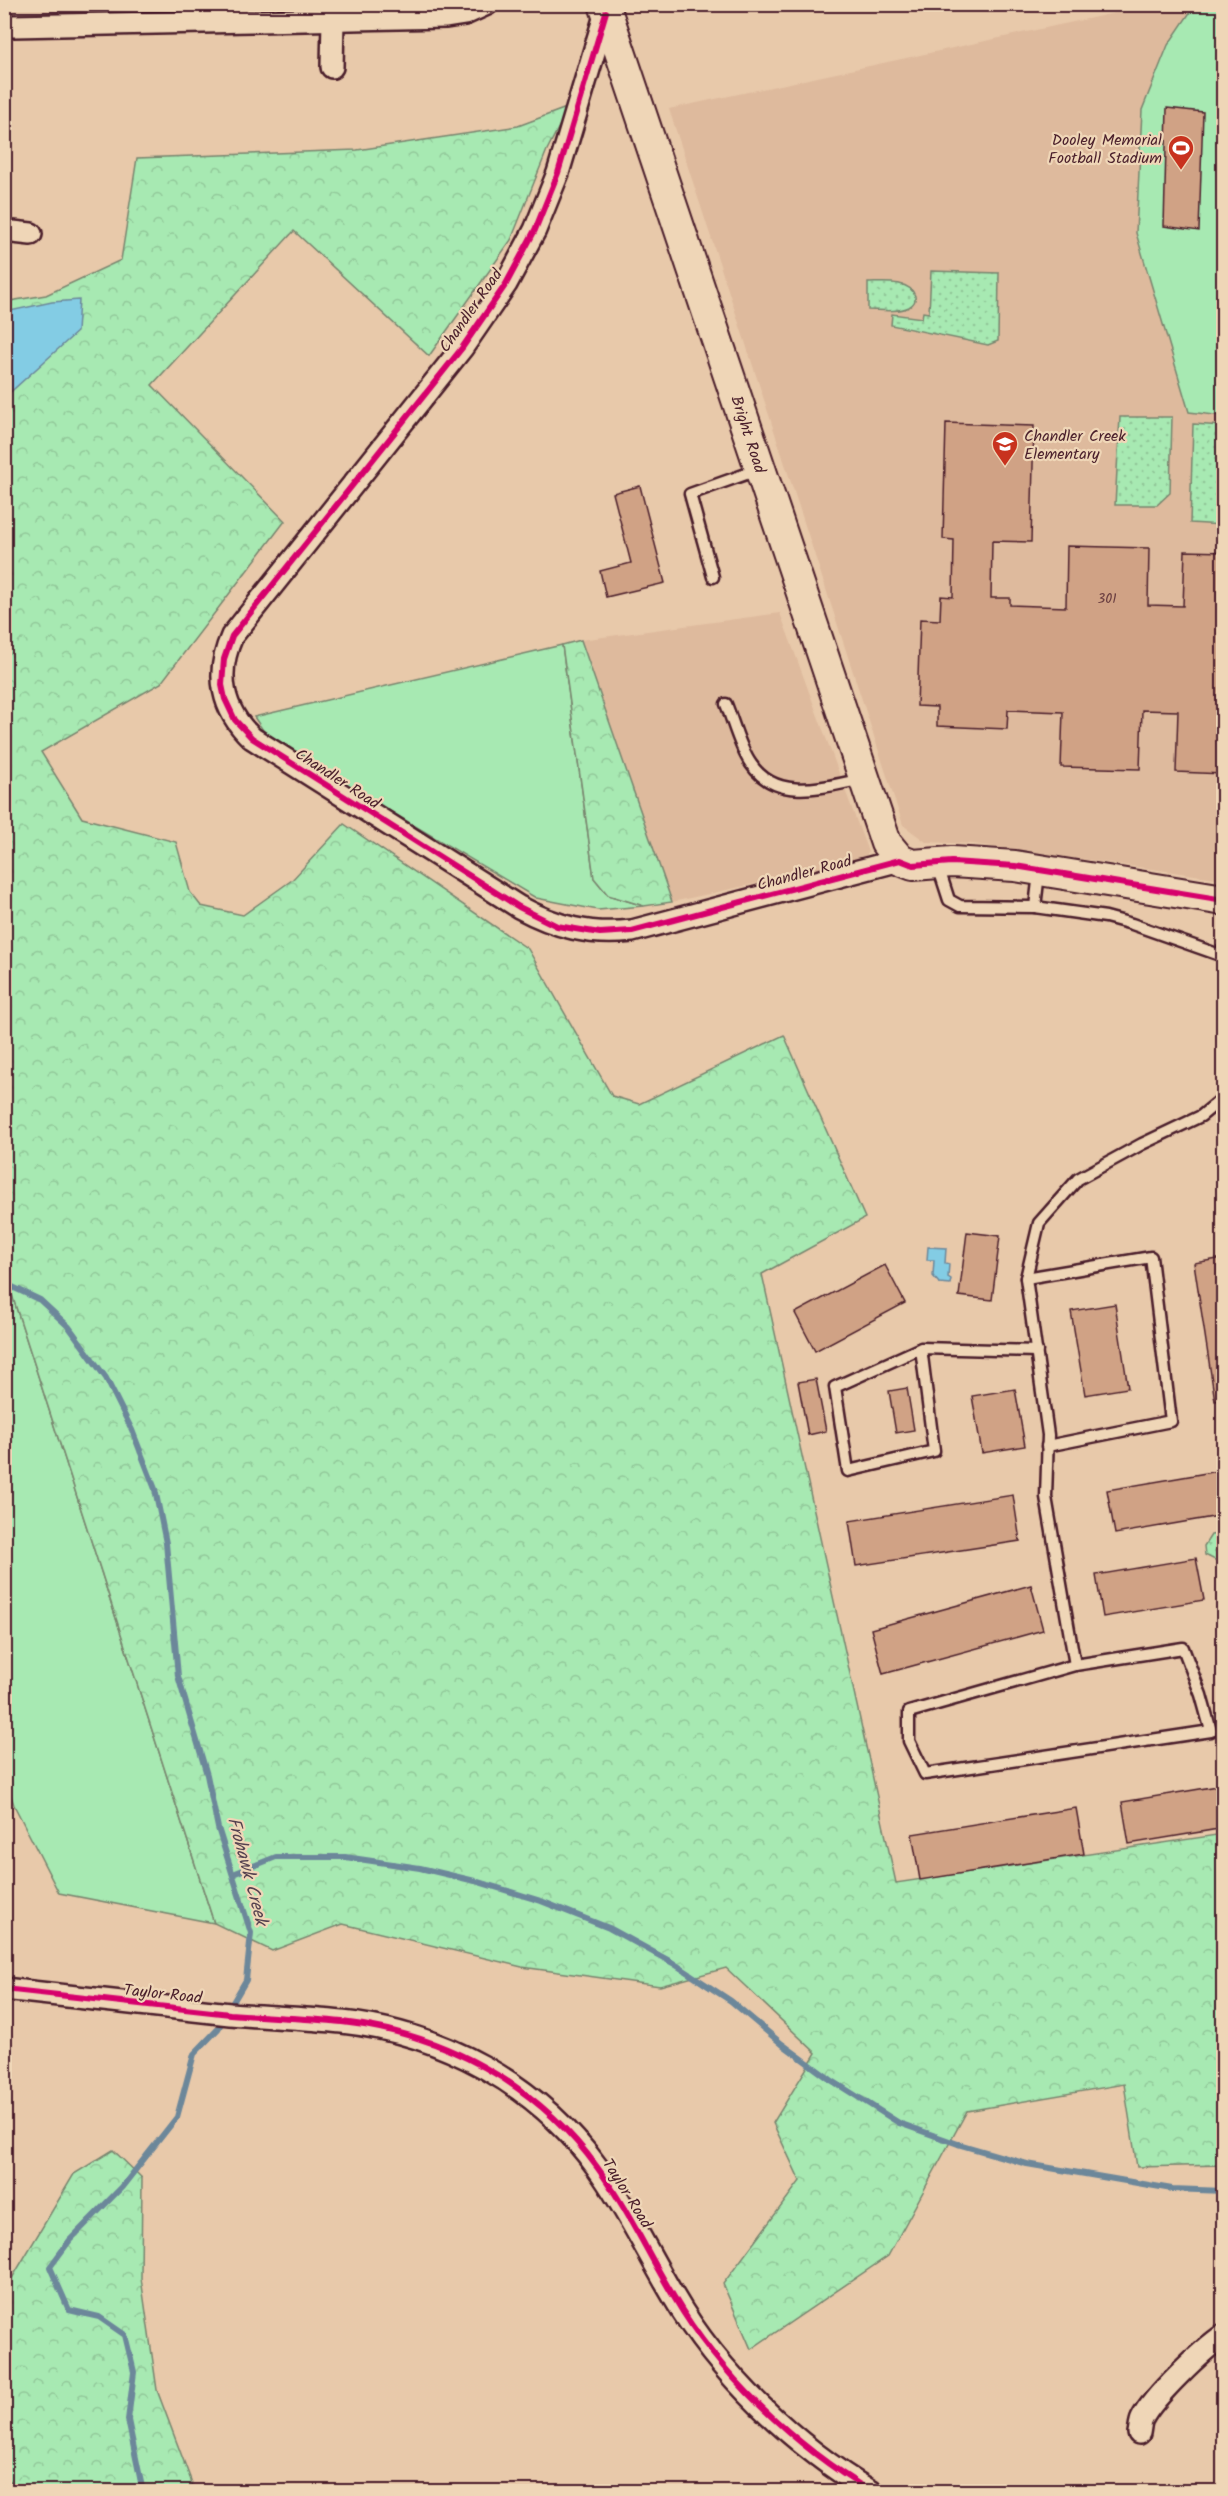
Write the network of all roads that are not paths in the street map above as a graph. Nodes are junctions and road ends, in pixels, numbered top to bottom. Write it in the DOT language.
graph roads {
  1 [pos="487,4"];
  2 [pos="605,8"];
  3 [pos="333,19"];
  4 [pos="13,26"];
  5 [pos="332,67"];
  6 [pos="4,231"];
  7 [pos="31,234"];
  8 [pos="760,469"];
  9 [pos="713,577"];
  10 [pos="726,704"];
  11 [pos="864,778"];
  12 [pos="900,860"];
  13 [pos="937,863"];
  14 [pos="1040,869"];
  15 [pos="1224,900"];
  16 [pos="1035,907"];
  17 [pos="1224,949"];
  18 [pos="1224,1097"];
  19 [pos="1026,1278"];
  20 [pos="921,1348"];
  21 [pos="1037,1351"];
  22 [pos="1047,1446"];
  23 [pos="1075,1665"];
  24 [pos="4,1989"];
  25 [pos="1224,2335"];
  26 [pos="1139,2433"];
  27 [pos="872,2492"];
  1 -- 3 [label="street"];
  2 -- 8 [label="street, Bright Road"];
  2 -- 12 [label="street, Chandler Road"];
  3 -- 4 [label="street"];
  3 -- 5 [label="street"];
  6 -- 7 [label="street"];
  8 -- 9 [label="lane"];
  8 -- 11 [label="street, Bright Road"];
  10 -- 11 [label="lane"];
  11 -- 12 [label="street, Bright Road"];
  12 -- 13 [label="street, Chandler Road"];
  13 -- 14 [label="street, Chandler Road"];
  13 -- 16 [label="lane"];
  14 -- 15 [label="street, Chandler Road"];
  14 -- 16 [label="lane"];
  16 -- 17 [label="lane"];
  18 -- 19 [label="lane"];
  19 -- 21 [label="lane"];
  19 -- 22 [label="lane"];
  20 -- 20 [label="lane"];
  20 -- 21 [label="lane"];
  21 -- 22 [label="lane"];
  22 -- 23 [label="lane"];
  23 -- 23 [label="lane"];
  24 -- 27 [label="street, Taylor Road"];
  25 -- 26 [label="street"];
}
